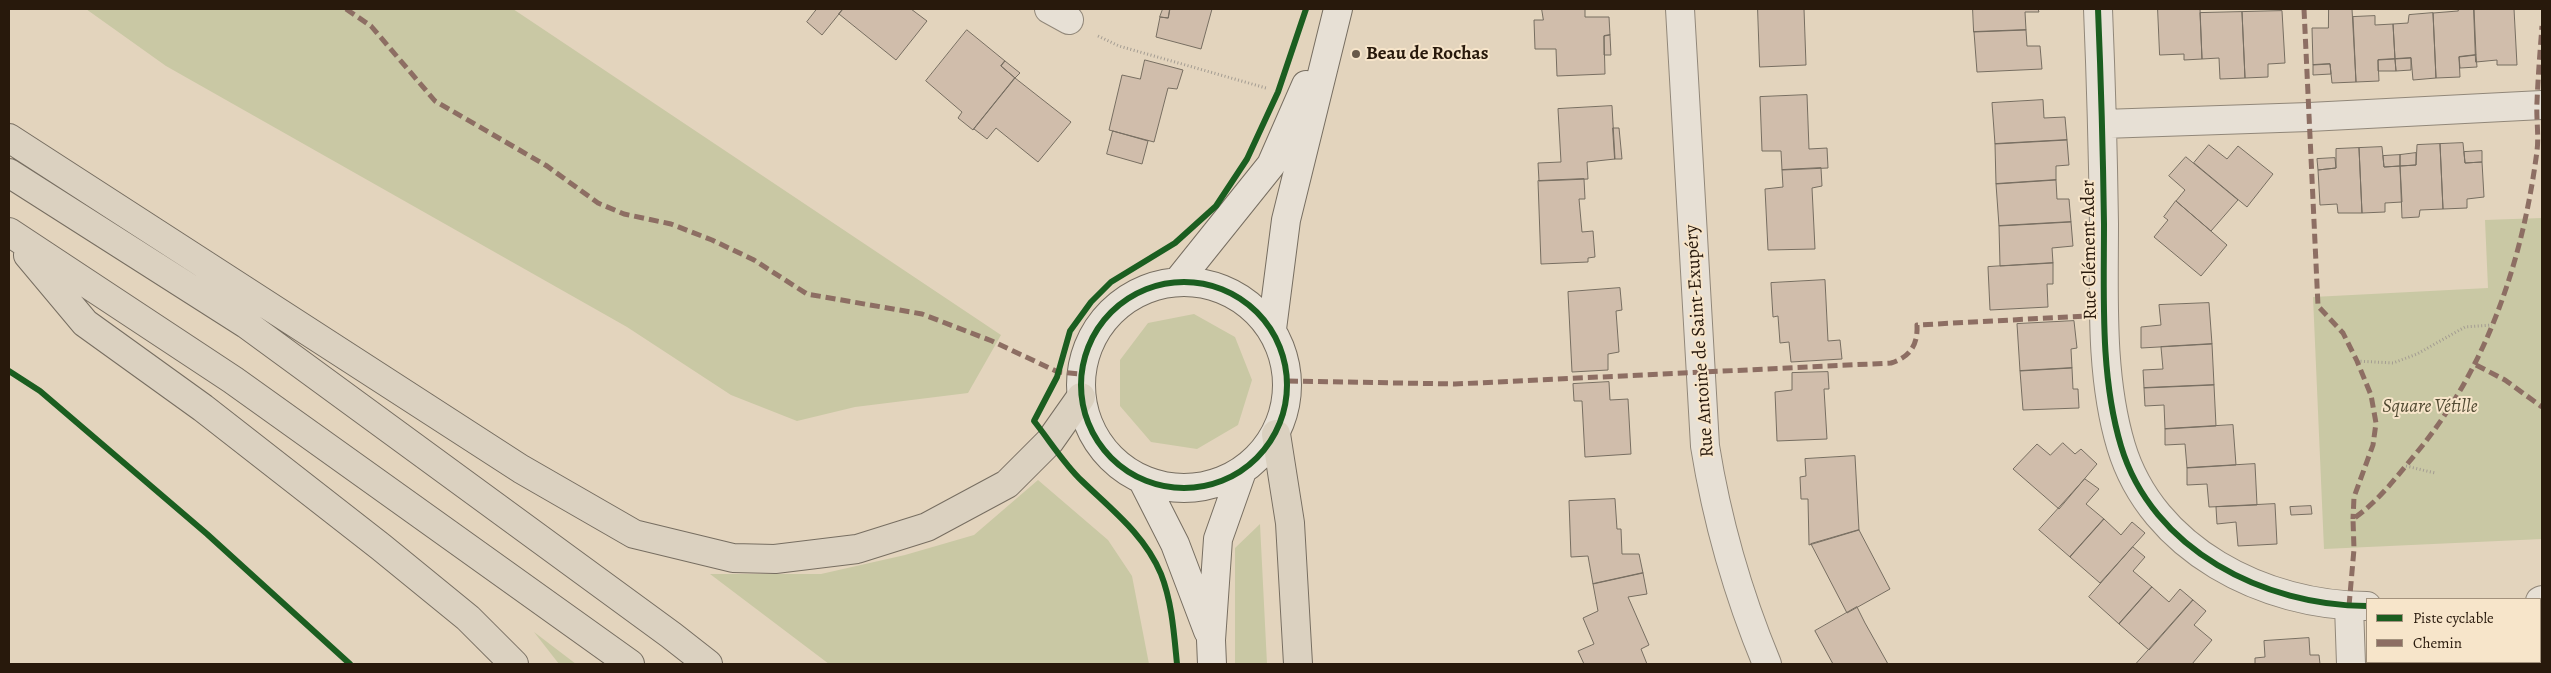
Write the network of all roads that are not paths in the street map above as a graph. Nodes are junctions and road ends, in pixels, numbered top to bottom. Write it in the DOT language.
graph roads {
  1 [pos="1680,9"];
  2 [pos="2098,9"];
  3 [pos="1337,15"];
  4 [pos="2542,105"];
  5 [pos="2103,124"];
  6 [pos="9,138"];
  7 [pos="9,173"];
  8 [pos="9,233"];
  9 [pos="1178,281"];
  10 [pos="1272,329"];
  11 [pos="1081,397"];
  12 [pos="1276,434"];
  13 [pos="1242,471"];
  14 [pos="1142,481"];
  15 [pos="2358,606"];
  16 [pos="1212,652"];
  17 [pos="514,664"];
  18 [pos="630,664"];
  19 [pos="708,664"];
  20 [pos="1298,664"];
  21 [pos="1767,664"];
  22 [pos="2352,664"];
  1 -- 21 [label="street, Rue Antoine de Saint-Exupéry"];
  2 -- 5 [label="street, Rue Clément Ader"];
  3 -- 9 [label="street"];
  3 -- 10 [label="street"];
  4 -- 5 [label="street"];
  5 -- 15 [label="street, Rue Clément Ader"];
  6 -- 11 [label="main road"];
  7 -- 19 [label="main road"];
  8 -- 17 [label="main road"];
  8 -- 18 [label="main road"];
  9 -- 10 [label="street"];
  9 -- 11 [label="street"];
  10 -- 12 [label="street"];
  11 -- 14 [label="street"];
  12 -- 13 [label="street"];
  12 -- 20 [label="main road"];
  13 -- 14 [label="street"];
  13 -- 16 [label="street"];
  14 -- 16 [label="street"];
  15 -- 22 [label="street"];
}
